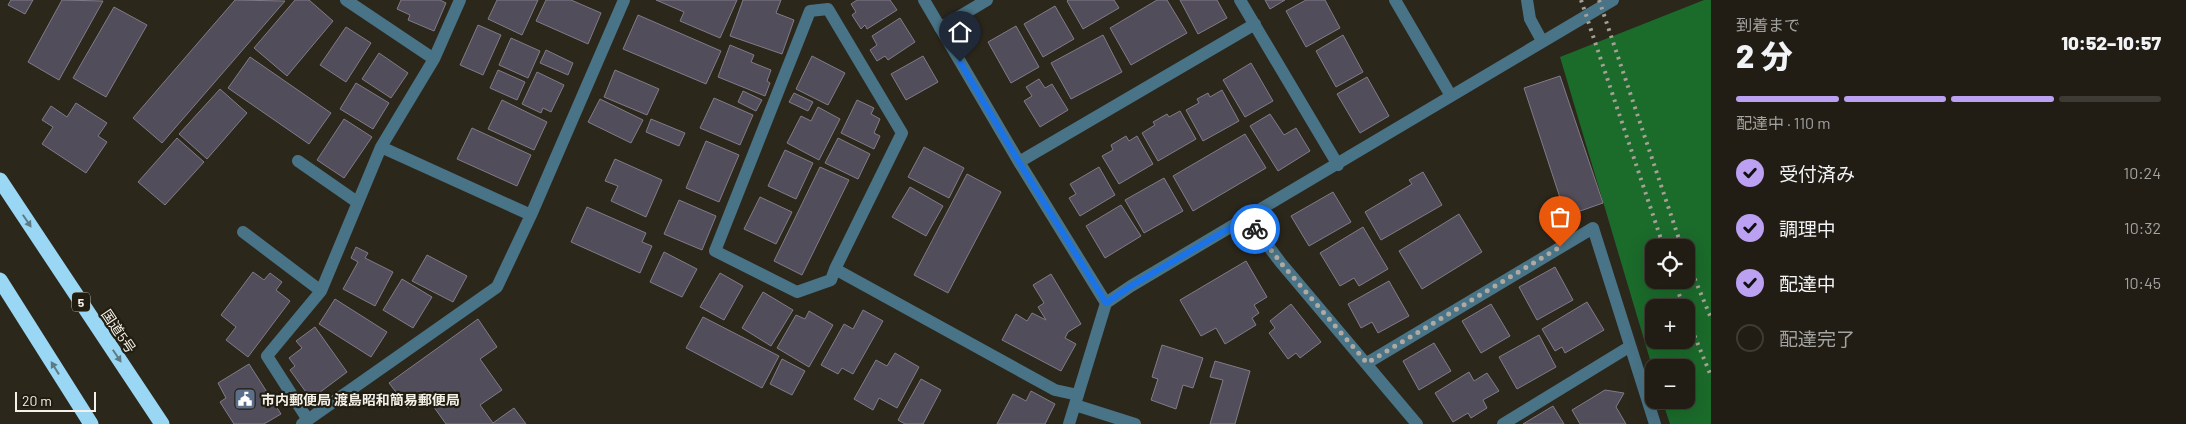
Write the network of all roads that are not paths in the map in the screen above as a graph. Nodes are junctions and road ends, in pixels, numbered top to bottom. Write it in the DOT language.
graph roads {
  1 [pos="346,0"];
  2 [pos="460,0"];
  3 [pos="624,0"];
  4 [pos="924,0"];
  5 [pos="987,0"];
  6 [pos="1240,0"];
  7 [pos="1395,0"];
  8 [pos="1527,0"];
  9 [pos="1613,0"];
  10 [pos="1254,24"];
  11 [pos="940,28"];
  12 [pos="1542,41"];
  13 [pos="434,59"];
  14 [pos="1451,96"];
  15 [pos="381,147"];
  16 [pos="298,161"];
  17 [pos="1019,162"];
  18 [pos="1338,165"];
  19 [pos="0,180"];
  20 [pos="357,202"];
  21 [pos="531,215"];
  22 [pos="1247,218"];
  23 [pos="243,232"];
  24 [pos="835,268"];
  25 [pos="0,280"];
  26 [pos="321,291"];
  27 [pos="1106,303"];
  28 [pos="1629,346"];
  29 [pos="1367,363"];
  30 [pos="1077,400"];
  31 [pos="305,422"];
  32 [pos="91,424"];
  33 [pos="162,424"];
  34 [pos="1069,424"];
  35 [pos="1135,424"];
  36 [pos="1417,424"];
  37 [pos="1503,424"];
  38 [pos="1655,424"];
  1 -- 13 [label="street"];
  2 -- 13 [label="street"];
  3 -- 21 [label="street"];
  4 -- 11 [label="street"];
  5 -- 11 [label="street"];
  6 -- 10 [label="street"];
  7 -- 14 [label="street"];
  8 -- 12 [label="street"];
  9 -- 12 [label="street"];
  10 -- 17 [label="street"];
  10 -- 18 [label="street"];
  11 -- 17 [label="street"];
  12 -- 14 [label="street"];
  13 -- 15 [label="street"];
  14 -- 18 [label="street"];
  15 -- 20 [label="street"];
  15 -- 21 [label="street"];
  16 -- 20 [label="street"];
  17 -- 27 [label="street"];
  18 -- 22 [label="street"];
  19 -- 33 [label="highway, 国道5号 / 5, one-way"];
  20 -- 26 [label="street"];
  21 -- 31 [label="street"];
  22 -- 27 [label="street"];
  22 -- 29 [label="street"];
  23 -- 26 [label="street"];
  24 -- 24 [label="street"];
  24 -- 30 [label="street"];
  32 -- 25 [label="highway, one-way"];
  26 -- 31 [label="street"];
  27 -- 30 [label="street"];
  28 -- 29 [label="street"];
  28 -- 37 [label="street"];
  28 -- 38 [label="street"];
  29 -- 36 [label="street"];
  30 -- 34 [label="street"];
  30 -- 35 [label="street"];
}
